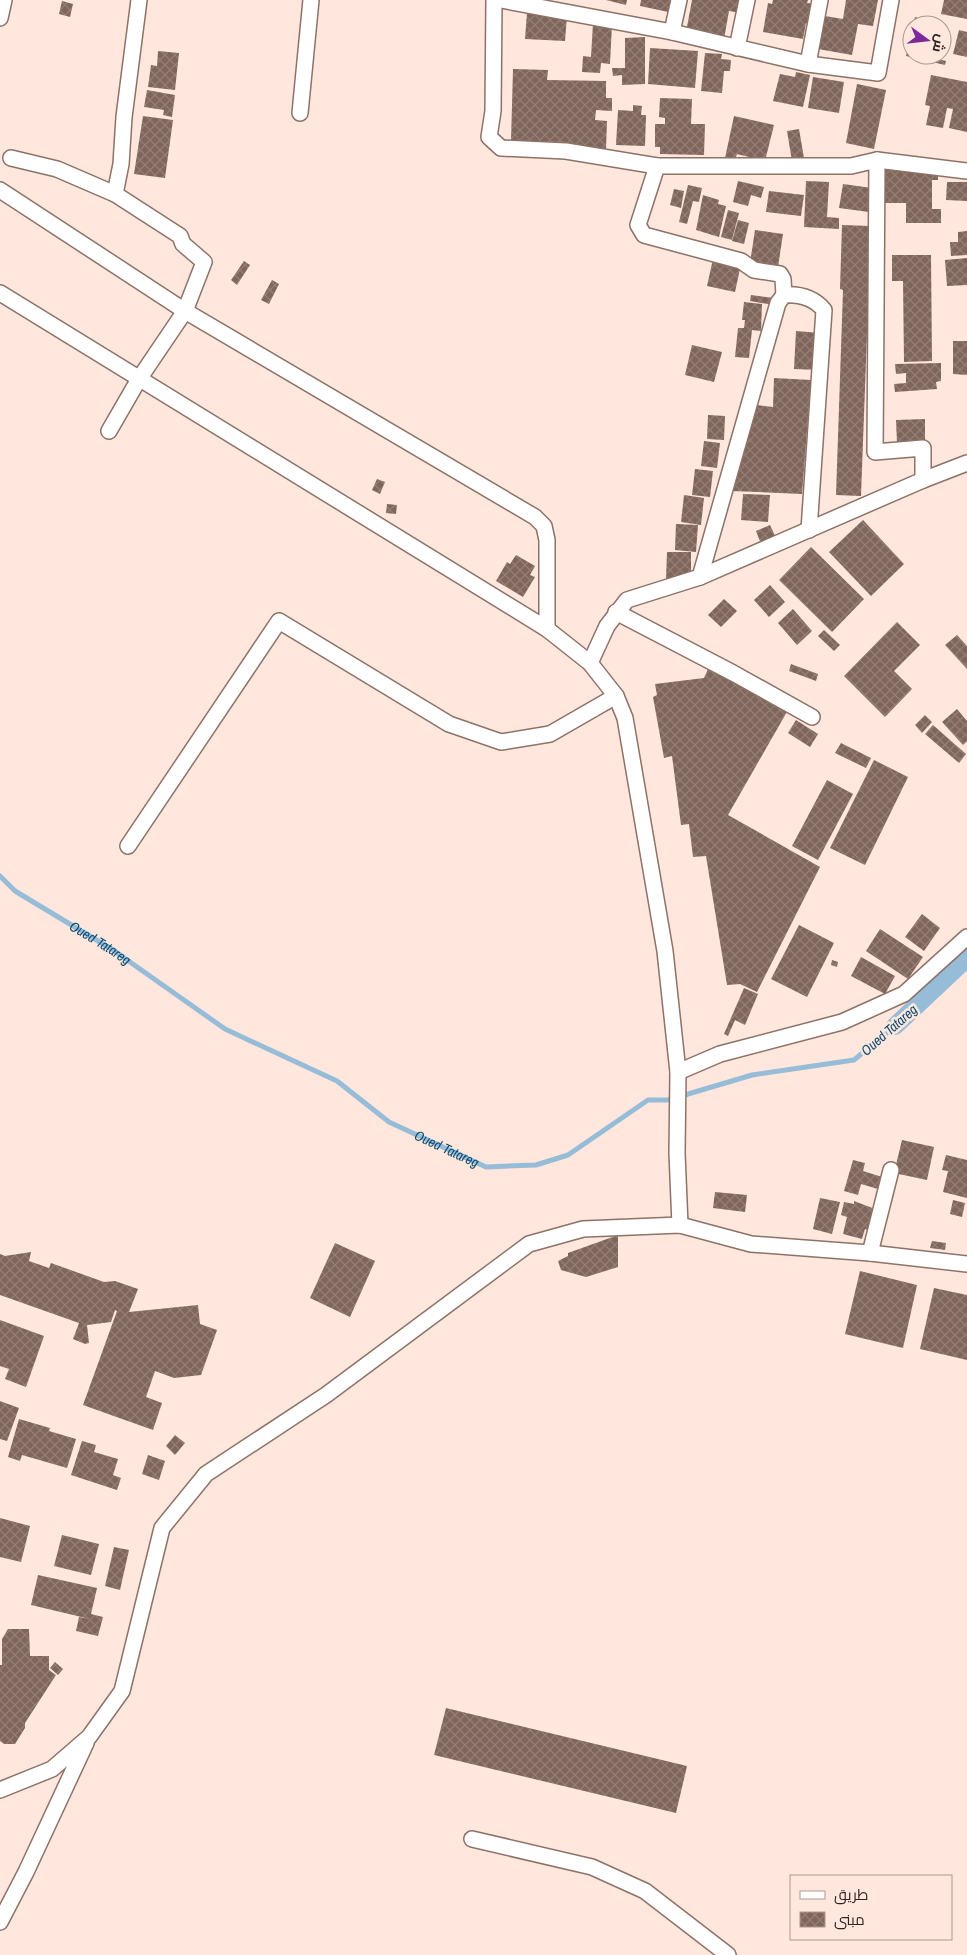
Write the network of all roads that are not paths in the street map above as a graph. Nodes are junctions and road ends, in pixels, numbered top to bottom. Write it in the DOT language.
graph roads {
  1 [pos="4,0"];
  2 [pos="139,0"];
  3 [pos="312,0"];
  4 [pos="494,0"];
  5 [pos="501,0"];
  6 [pos="679,0"];
  7 [pos="747,0"];
  8 [pos="820,0"];
  9 [pos="891,0"];
  10 [pos="0,18"];
  11 [pos="672,32"];
  12 [pos="737,48"];
  13 [pos="808,64"];
  14 [pos="300,113"];
  15 [pos="11,158"];
  16 [pos="877,160"];
  17 [pos="657,166"];
  18 [pos="967,171"];
  19 [pos="0,190"];
  20 [pos="115,194"];
  21 [pos="0,293"];
  22 [pos="784,295"];
  23 [pos="186,312"];
  24 [pos="139,379"];
  25 [pos="109,431"];
  26 [pos="967,463"];
  27 [pos="923,480"];
  28 [pos="809,530"];
  29 [pos="700,577"];
  30 [pos="616,612"];
  31 [pos="547,629"];
  32 [pos="590,663"];
  33 [pos="616,696"];
  34 [pos="812,717"];
  35 [pos="128,846"];
  36 [pos="967,937"];
  37 [pos="678,1072"];
  38 [pos="890,1170"];
  39 [pos="680,1225"];
  40 [pos="870,1253"];
  41 [pos="967,1264"];
  42 [pos="89,1737"];
  43 [pos="0,1790"];
  44 [pos="472,1839"];
  45 [pos="0,1922"];
  46 [pos="728,1955"];
  1 -- 10 [label="street"];
  2 -- 20 [label="street"];
  3 -- 14 [label="street"];
  4 -- 17 [label="street"];
  5 -- 11 [label="street"];
  6 -- 11 [label="street"];
  7 -- 12 [label="street"];
  8 -- 13 [label="street"];
  9 -- 13 [label="street"];
  11 -- 12 [label="street"];
  12 -- 13 [label="street"];
  15 -- 20 [label="street"];
  16 -- 17 [label="street"];
  16 -- 18 [label="street"];
  16 -- 27 [label="street"];
  17 -- 22 [label="street"];
  19 -- 23 [label="street"];
  20 -- 23 [label="street"];
  21 -- 24 [label="street"];
  22 -- 28 [label="street"];
  22 -- 29 [label="street"];
  23 -- 24 [label="street"];
  23 -- 31 [label="street"];
  24 -- 25 [label="street"];
  24 -- 31 [label="street"];
  26 -- 27 [label="street"];
  27 -- 28 [label="street"];
  28 -- 29 [label="street"];
  29 -- 30 [label="street"];
  30 -- 32 [label="street"];
  30 -- 34 [label="street"];
  31 -- 32 [label="street"];
  32 -- 33 [label="street"];
  33 -- 35 [label="street"];
  33 -- 37 [label="street"];
  36 -- 37 [label="street"];
  37 -- 39 [label="street"];
  38 -- 40 [label="street"];
  39 -- 40 [label="street"];
  39 -- 42 [label="street"];
  40 -- 41 [label="street"];
  42 -- 43 [label="street"];
  42 -- 45 [label="street"];
  44 -- 46 [label="street"];
}
